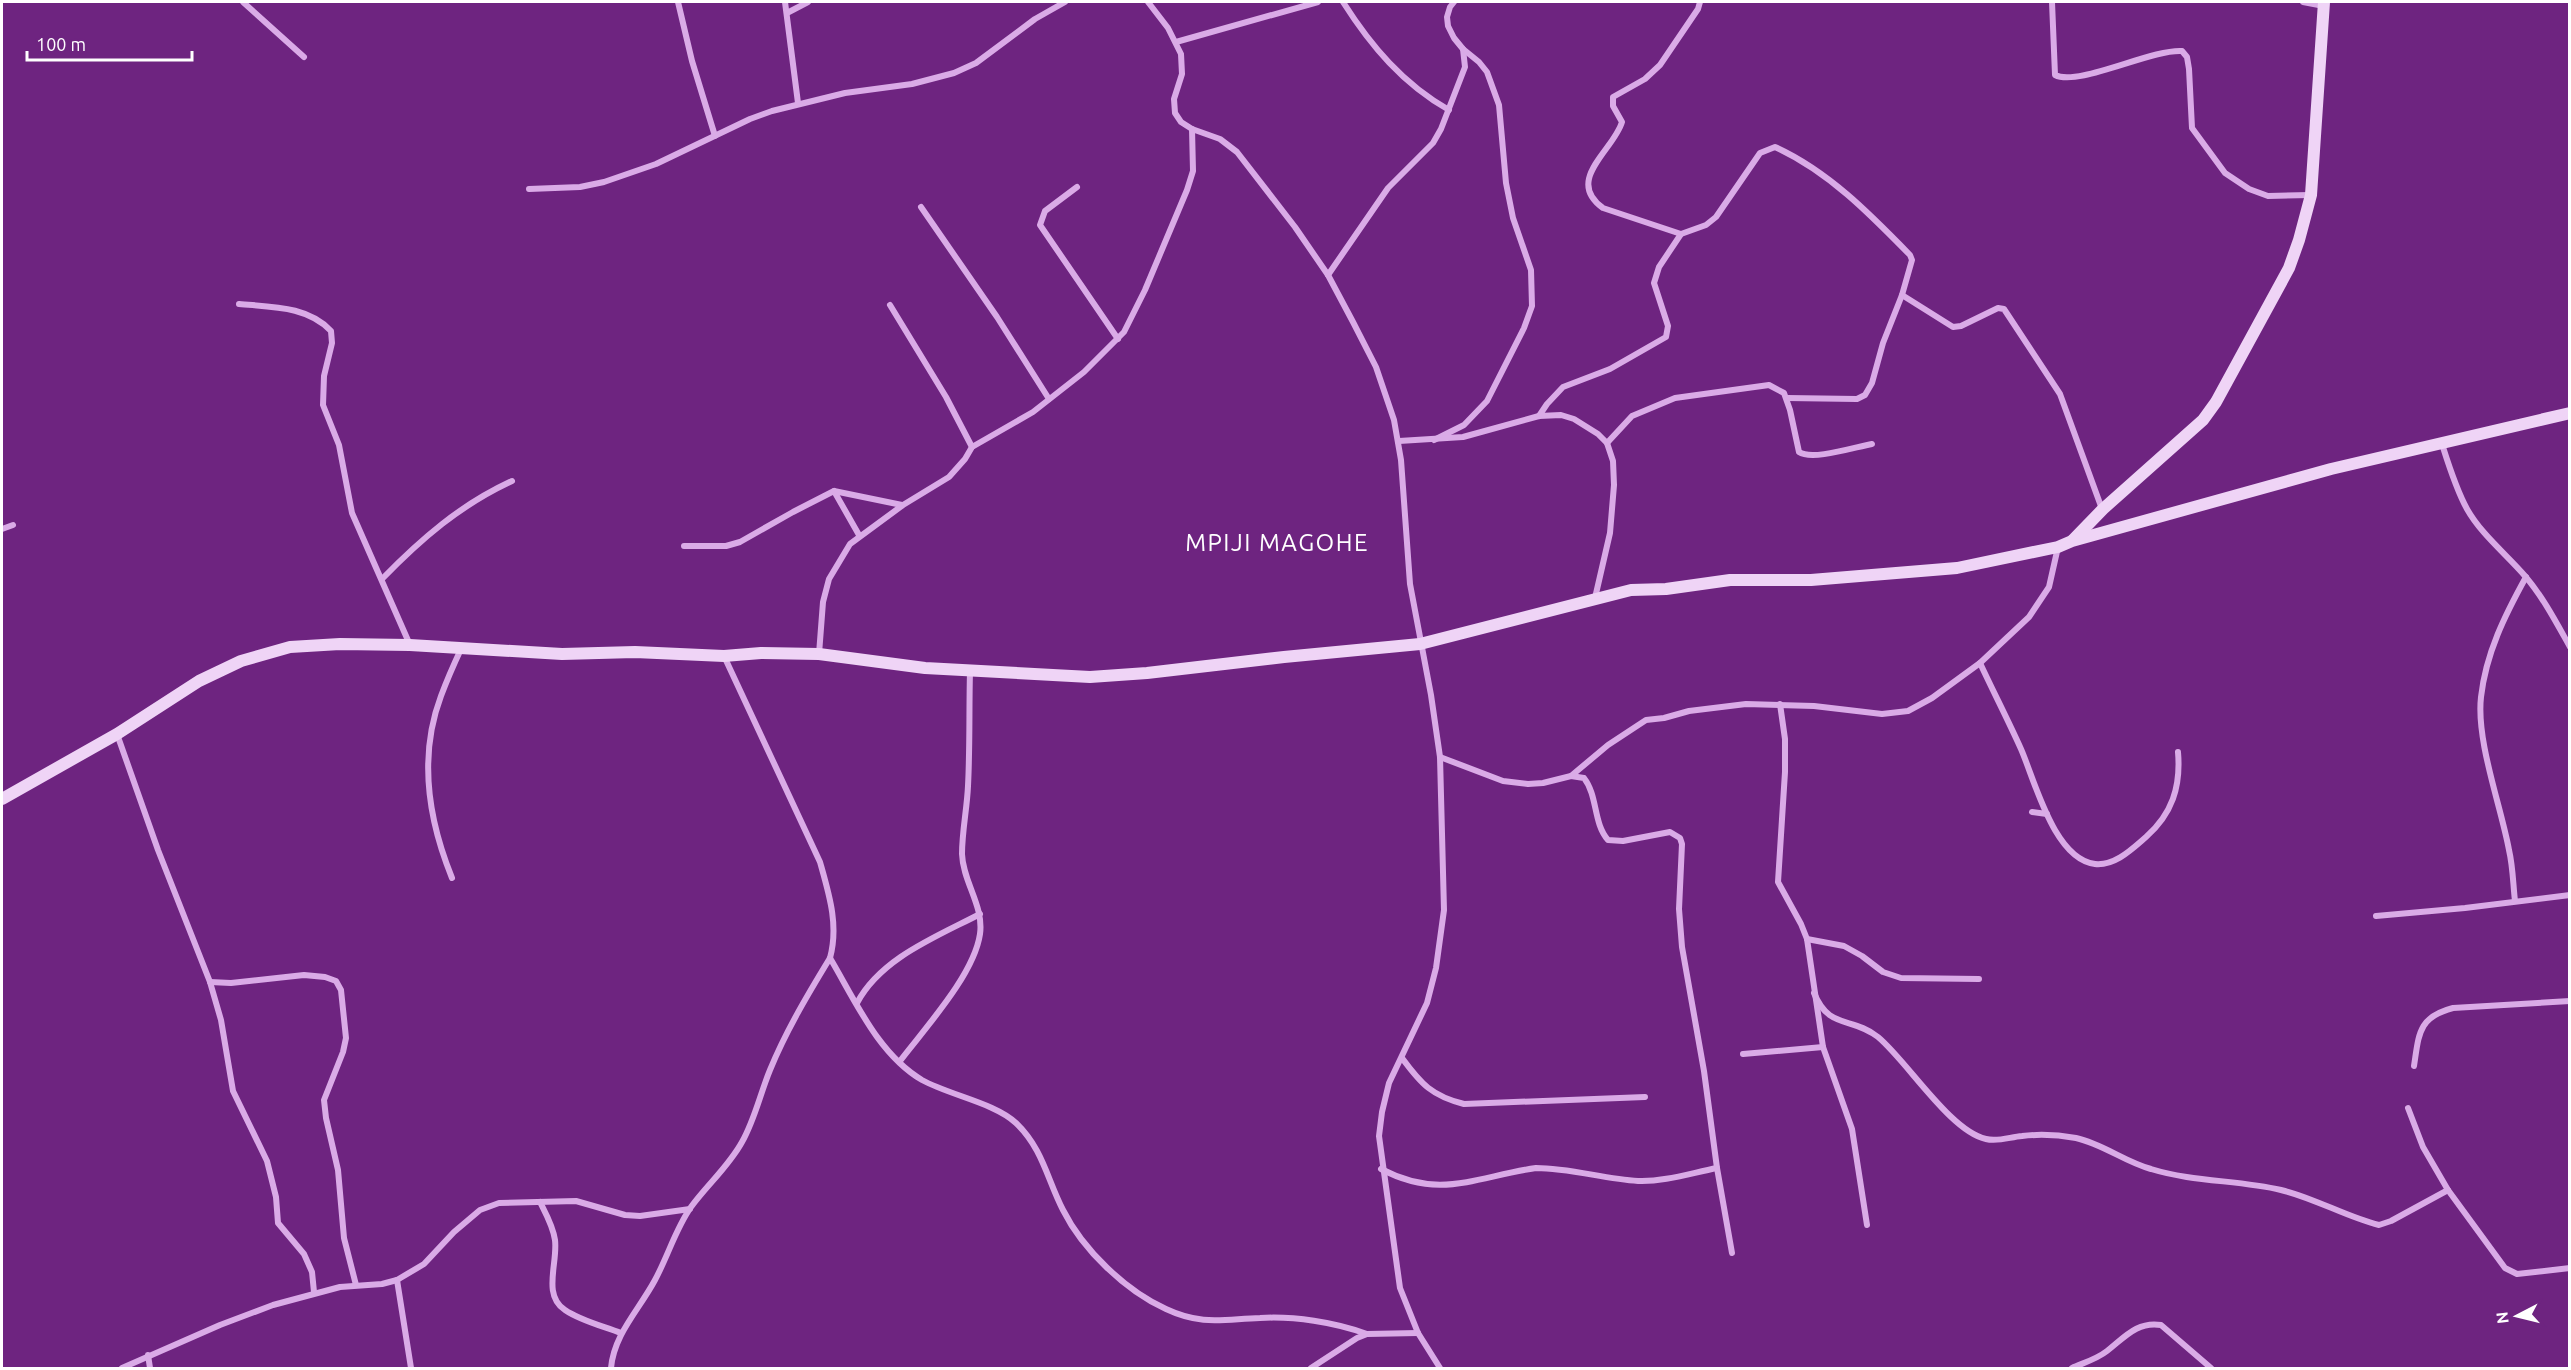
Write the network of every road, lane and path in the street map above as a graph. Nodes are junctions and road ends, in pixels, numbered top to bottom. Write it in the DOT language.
graph roads {
  1 [pos="243,2"];
  2 [pos="678,2"];
  3 [pos="785,2"];
  4 [pos="808,2"];
  5 [pos="1065,2"];
  6 [pos="1148,2"];
  7 [pos="1318,2"];
  8 [pos="1342,2"];
  9 [pos="1454,2"];
  10 [pos="1700,2"];
  11 [pos="2052,2"];
  12 [pos="2303,2"];
  13 [pos="2324,4"];
  14 [pos="787,14"];
  15 [pos="1176,42"];
  16 [pos="1463,49"];
  17 [pos="304,57"];
  18 [pos="798,103"];
  19 [pos="1449,110"];
  20 [pos="1192,129"];
  21 [pos="715,136"];
  22 [pos="1077,187"];
  23 [pos="529,189"];
  24 [pos="2311,195"];
  25 [pos="921,207"];
  26 [pos="1682,234"];
  27 [pos="1328,275"];
  28 [pos="1902,296"];
  29 [pos="239,304"];
  30 [pos="890,305"];
  31 [pos="1118,339"];
  32 [pos="1787,398"];
  33 [pos="1049,399"];
  34 [pos="2570,413"];
  35 [pos="1539,416"];
  36 [pos="1434,440"];
  37 [pos="1398,441"];
  38 [pos="2442,442"];
  39 [pos="1607,443"];
  40 [pos="1872,444"];
  41 [pos="972,447"];
  42 [pos="512,481"];
  43 [pos="834,491"];
  44 [pos="903,505"];
  45 [pos="2103,509"];
  46 [pos="13,525"];
  47 [pos="2,529"];
  48 [pos="859,535"];
  49 [pos="2072,541"];
  50 [pos="684,546"];
  51 [pos="2058,547"];
  52 [pos="2526,577"];
  53 [pos="382,579"];
  54 [pos="1595,598"];
  55 [pos="1420,644"];
  56 [pos="410,645"];
  57 [pos="2570,647"];
  58 [pos="461,649"];
  59 [pos="819,654"];
  60 [pos="724,656"];
  61 [pos="1980,663"];
  62 [pos="970,671"];
  63 [pos="1780,704"];
  64 [pos="117,734"];
  65 [pos="2178,752"];
  66 [pos="1440,757"];
  67 [pos="1571,776"];
  68 [pos="2,799"];
  69 [pos="2032,812"];
  70 [pos="2047,814"];
  71 [pos="452,878"];
  72 [pos="2570,895"];
  73 [pos="2515,901"];
  74 [pos="980,914"];
  75 [pos="2376,916"];
  76 [pos="1807,939"];
  77 [pos="830,958"];
  78 [pos="1979,979"];
  79 [pos="210,982"];
  80 [pos="1814,993"];
  81 [pos="2570,1001"];
  82 [pos="857,1003"];
  83 [pos="1823,1047"];
  84 [pos="1743,1054"];
  85 [pos="1402,1058"];
  86 [pos="900,1061"];
  87 [pos="2414,1066"];
  88 [pos="1645,1096"];
  89 [pos="2408,1108"];
  90 [pos="1717,1168"];
  91 [pos="1382,1169"];
  92 [pos="2448,1190"];
  93 [pos="540,1202"];
  94 [pos="690,1209"];
  95 [pos="1867,1225"];
  96 [pos="1732,1253"];
  97 [pos="2570,1268"];
  98 [pos="397,1280"];
  99 [pos="356,1285"];
  100 [pos="314,1292"];
  101 [pos="621,1333"];
  102 [pos="1418,1333"];
  103 [pos="1367,1334"];
  104 [pos="148,1355"];
  105 [pos="122,1368"];
  106 [pos="150,1368"];
  107 [pos="411,1368"];
  108 [pos="611,1368"];
  109 [pos="1311,1368"];
  110 [pos="1440,1368"];
  111 [pos="2072,1368"];
  112 [pos="2211,1368"];
  1 -- 17 [label="street"];
  2 -- 21 [label="street"];
  3 -- 14 [label="street"];
  4 -- 14 [label="street"];
  5 -- 18 [label="street"];
  6 -- 15 [label="street"];
  7 -- 15 [label="street"];
  8 -- 19 [label="street"];
  9 -- 16 [label="street"];
  10 -- 26 [label="street"];
  11 -- 24 [label="street"];
  12 -- 13 [label="street"];
  13 -- 24 [label="street"];
  14 -- 18 [label="street"];
  15 -- 20 [label="street"];
  16 -- 19 [label="street"];
  16 -- 36 [label="street"];
  18 -- 21 [label="street"];
  19 -- 27 [label="street"];
  20 -- 27 [label="street"];
  20 -- 31 [label="street"];
  21 -- 23 [label="street"];
  22 -- 31 [label="street"];
  24 -- 45 [label="street"];
  25 -- 33 [label="street"];
  26 -- 28 [label="street"];
  26 -- 35 [label="street"];
  27 -- 37 [label="street"];
  28 -- 32 [label="street"];
  28 -- 45 [label="street"];
  29 -- 53 [label="street"];
  30 -- 41 [label="street"];
  31 -- 33 [label="street"];
  32 -- 39 [label="street"];
  32 -- 40 [label="street"];
  33 -- 41 [label="street"];
  34 -- 38 [label="street"];
  35 -- 36 [label="street"];
  35 -- 39 [label="street"];
  36 -- 37 [label="street"];
  37 -- 55 [label="street"];
  38 -- 49 [label="street"];
  38 -- 52 [label="street"];
  39 -- 54 [label="street"];
  41 -- 44 [label="street"];
  42 -- 53 [label="street"];
  43 -- 44 [label="street"];
  43 -- 48 [label="street"];
  43 -- 50 [label="street"];
  44 -- 48 [label="street"];
  45 -- 49 [label="street"];
  46 -- 47 [label="street"];
  48 -- 59 [label="street"];
  49 -- 51 [label="street"];
  51 -- 54 [label="street"];
  51 -- 61 [label="street"];
  52 -- 57 [label="street"];
  52 -- 73 [label="street"];
  53 -- 56 [label="street"];
  54 -- 55 [label="street"];
  55 -- 62 [label="street"];
  55 -- 66 [label="street"];
  56 -- 58 [label="street"];
  56 -- 64 [label="street"];
  58 -- 60 [label="street"];
  58 -- 71 [label="street"];
  59 -- 60 [label="street"];
  59 -- 62 [label="street"];
  60 -- 77 [label="street"];
  61 -- 63 [label="street"];
  61 -- 70 [label="street"];
  62 -- 74 [label="street"];
  63 -- 67 [label="street"];
  63 -- 76 [label="street"];
  64 -- 68 [label="street"];
  64 -- 79 [label="street"];
  65 -- 70 [label="street"];
  66 -- 67 [label="street"];
  66 -- 85 [label="street"];
  67 -- 90 [label="street"];
  69 -- 70 [label="street"];
  72 -- 73 [label="street"];
  73 -- 75 [label="street"];
  74 -- 82 [label="street"];
  74 -- 86 [label="street"];
  76 -- 78 [label="street"];
  76 -- 80 [label="street"];
  77 -- 82 [label="street"];
  77 -- 94 [label="street"];
  79 -- 99 [label="street"];
  79 -- 100 [label="street"];
  80 -- 83 [label="street"];
  80 -- 92 [label="street"];
  81 -- 87 [label="street"];
  82 -- 86 [label="street"];
  83 -- 84 [label="street"];
  83 -- 95 [label="street"];
  85 -- 88 [label="street"];
  85 -- 91 [label="street"];
  86 -- 103 [label="street"];
  89 -- 92 [label="street"];
  90 -- 91 [label="street"];
  90 -- 96 [label="street"];
  91 -- 102 [label="street"];
  92 -- 97 [label="street"];
  93 -- 94 [label="street"];
  93 -- 98 [label="street"];
  93 -- 101 [label="street"];
  94 -- 101 [label="street"];
  98 -- 99 [label="street"];
  98 -- 107 [label="street"];
  99 -- 100 [label="street"];
  100 -- 104 [label="street"];
  101 -- 108 [label="street"];
  102 -- 103 [label="street"];
  102 -- 110 [label="street"];
  103 -- 109 [label="street"];
  104 -- 105 [label="street"];
  104 -- 106 [label="street"];
  111 -- 112 [label="street"];
}
